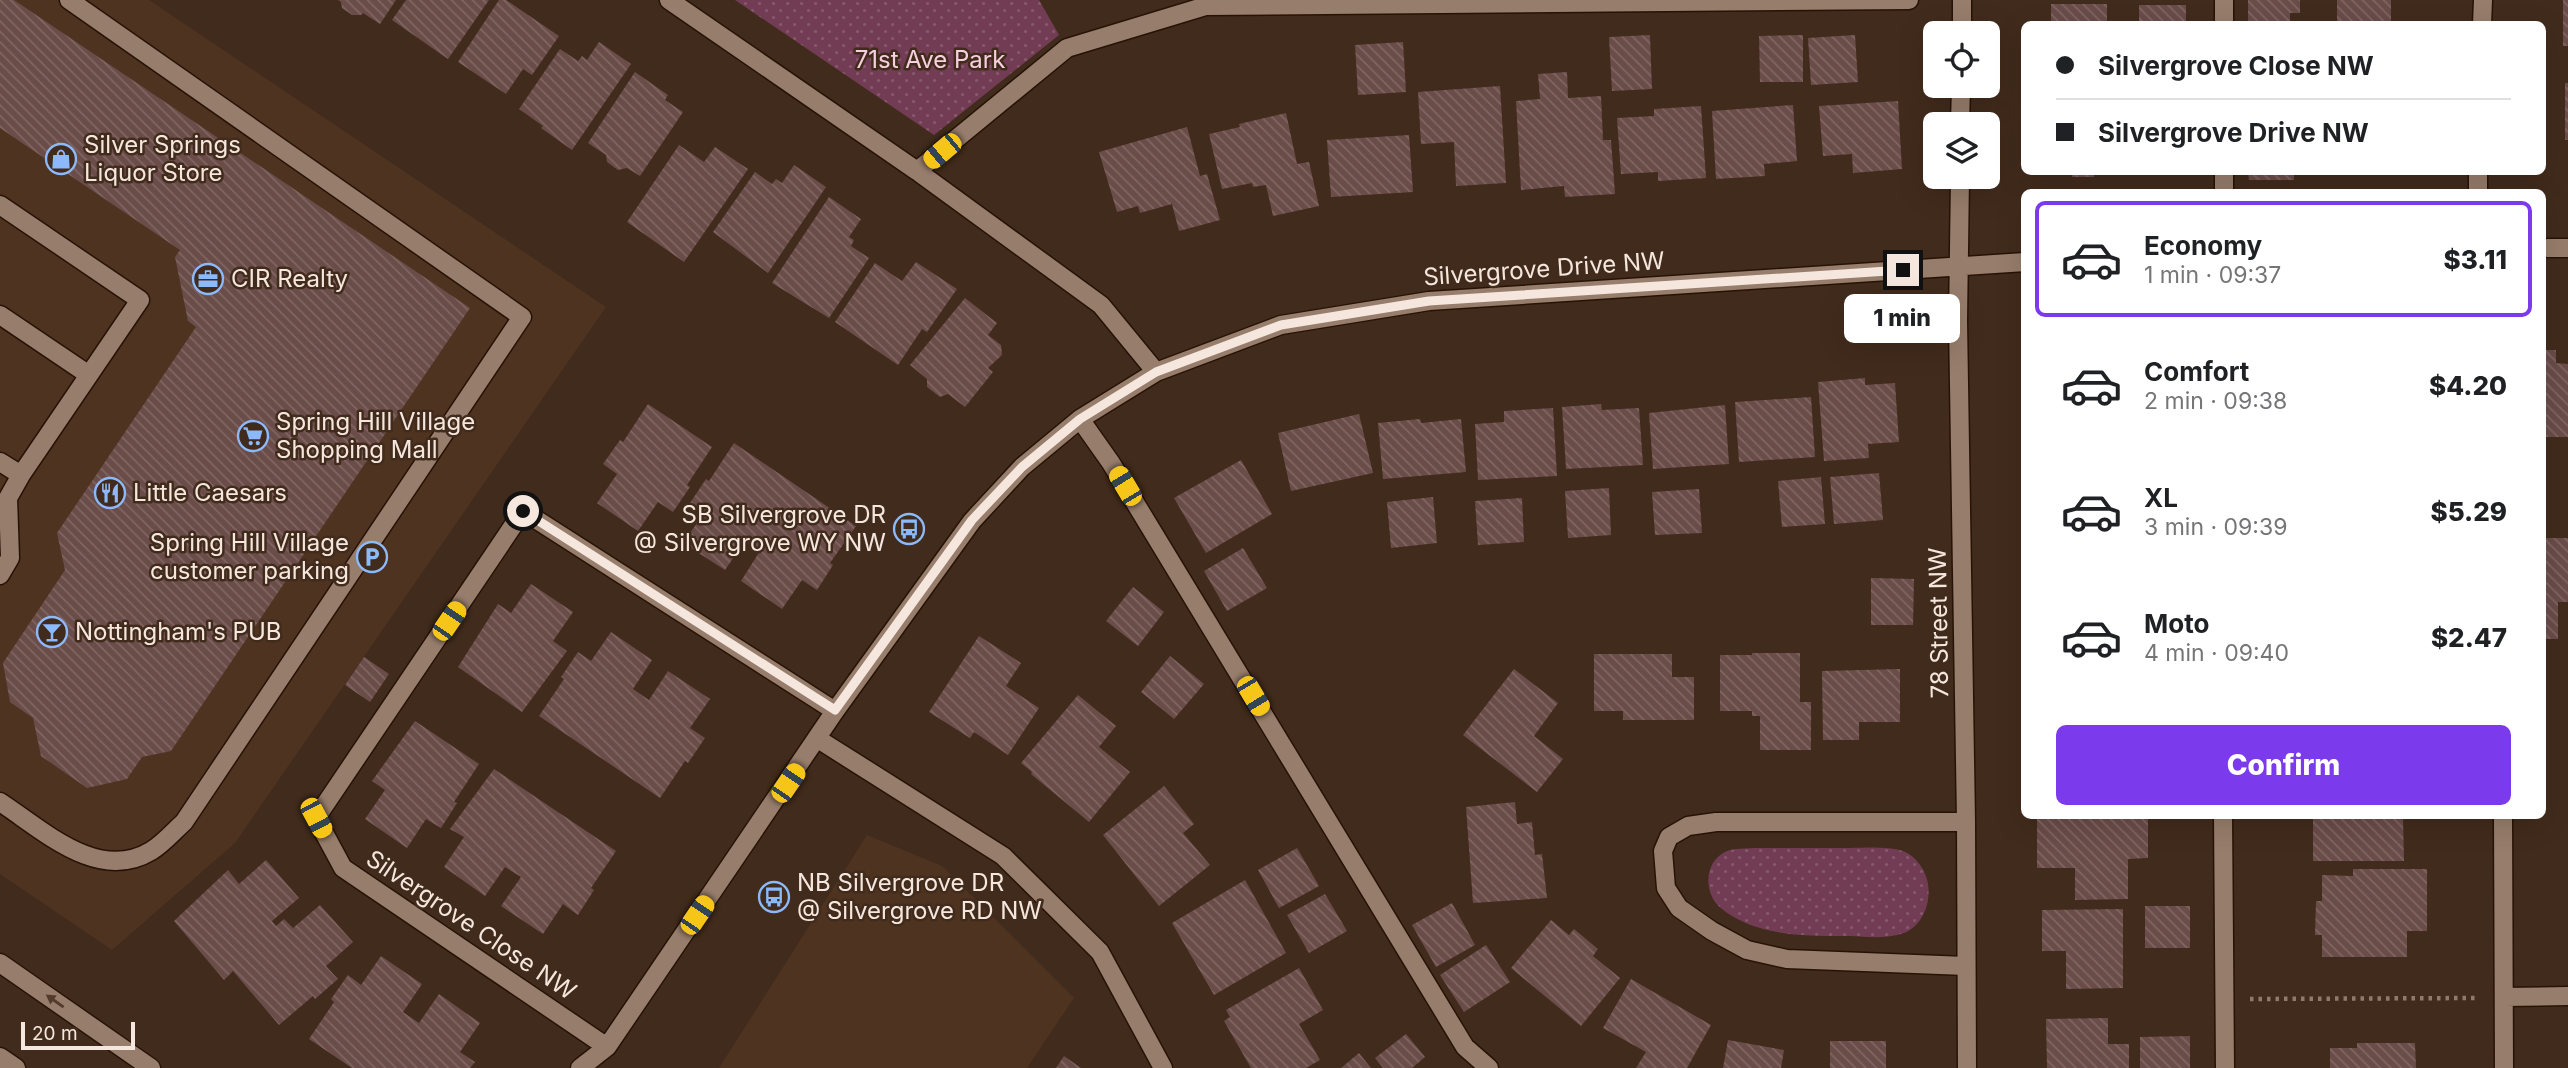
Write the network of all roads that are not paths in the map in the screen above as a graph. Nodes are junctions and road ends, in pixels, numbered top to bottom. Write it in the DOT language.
graph roads {
  1 [pos="69,0"];
  2 [pos="669,0"];
  3 [pos="1909,0"];
  4 [pos="1962,0"];
  5 [pos="2224,0"];
  6 [pos="2483,0"];
  7 [pos="1962,21"];
  8 [pos="2224,21"];
  9 [pos="2482,21"];
  10 [pos="918,171"];
  11 [pos="1960,189"];
  12 [pos="0,205"];
  13 [pos="2546,248"];
  14 [pos="2568,248"];
  15 [pos="2021,262"];
  16 [pos="1959,266"];
  17 [pos="0,315"];
  18 [pos="1156,372"];
  19 [pos="89,375"];
  20 [pos="1080,419"];
  21 [pos="0,462"];
  22 [pos="21,475"];
  23 [pos="0,575"];
  24 [pos="835,710"];
  25 [pos="818,739"];
  26 [pos="0,802"];
  27 [pos="2223,819"];
  28 [pos="2503,819"];
  29 [pos="1966,822"];
  30 [pos="0,963"];
  31 [pos="1966,966"];
  32 [pos="2568,996"];
  33 [pos="2504,997"];
  34 [pos="607,1046"];
  35 [pos="0,1057"];
  36 [pos="16,1068"];
  37 [pos="151,1068"];
  38 [pos="580,1068"];
  39 [pos="603,1068"];
  40 [pos="1163,1068"];
  41 [pos="1489,1068"];
  42 [pos="1967,1068"];
  43 [pos="2225,1068"];
  44 [pos="2504,1068"];
  1 -- 26 [label="street"];
  2 -- 10 [label="street"];
  3 -- 10 [label="street"];
  4 -- 7 [label="street"];
  5 -- 8 [label="street"];
  6 -- 9 [label="street"];
  10 -- 18 [label="street"];
  11 -- 16 [label="street, 78 Street NW"];
  12 -- 19 [label="street"];
  13 -- 14 [label="street"];
  15 -- 16 [label="street, Silvergrove Drive NW"];
  16 -- 18 [label="street, Silvergrove Drive NW"];
  16 -- 29 [label="street, 78 Street NW"];
  17 -- 19 [label="street"];
  18 -- 20 [label="street, Silvergrove Drive NW"];
  19 -- 22 [label="street"];
  20 -- 24 [label="street, Silvergrove Drive NW"];
  20 -- 41 [label="street"];
  21 -- 22 [label="street"];
  22 -- 23 [label="street"];
  24 -- 25 [label="street, Silvergrove Drive NW"];
  24 -- 34 [label="street, Silvergrove Close NW"];
  25 -- 34 [label="street, Silvergrove Drive NW"];
  25 -- 40 [label="street"];
  27 -- 43 [label="street"];
  28 -- 33 [label="street"];
  29 -- 31 [label="street, 78 Street NW"];
  29 -- 31 [label="street"];
  37 -- 30 [label="street, one-way"];
  31 -- 42 [label="street, 78 Street NW"];
  32 -- 33 [label="street"];
  33 -- 44 [label="street"];
  34 -- 38 [label="street, Silvergrove Drive NW"];
  34 -- 39 [label="street, Silvergrove Drive NW"];
  35 -- 36 [label="street"];
}
